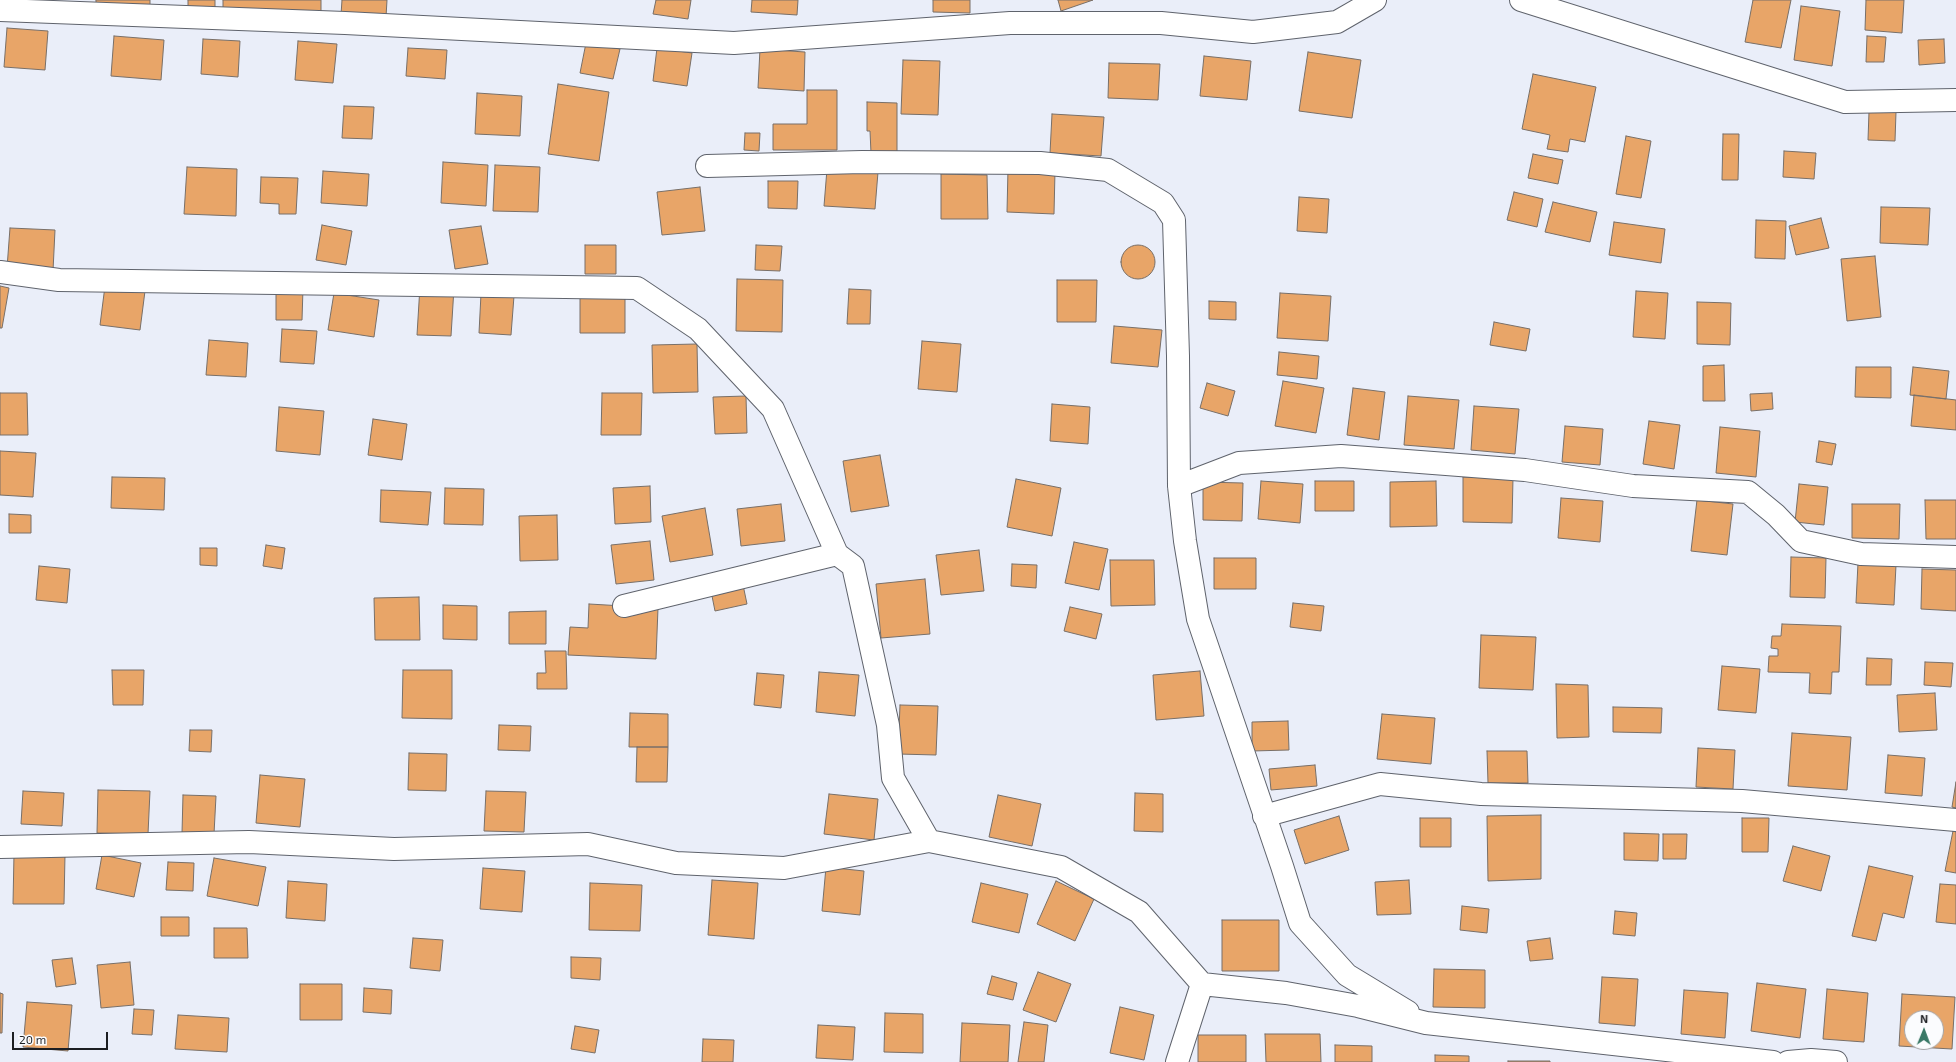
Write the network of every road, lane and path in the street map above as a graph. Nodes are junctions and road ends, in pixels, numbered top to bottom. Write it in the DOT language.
graph roads {
  1 [pos="1375,0"];
  2 [pos="1521,0"];
  3 [pos="0,10"];
  4 [pos="1956,100"];
  5 [pos="707,166"];
  6 [pos="0,272"];
  7 [pos="1179,486"];
  8 [pos="837,554"];
  9 [pos="1956,557"];
  10 [pos="624,606"];
  11 [pos="1264,816"];
  12 [pos="1956,820"];
  13 [pos="929,840"];
  14 [pos="0,847"];
  15 [pos="1202,984"];
  16 [pos="1426,1023"];
  17 [pos="1177,1062"];
  18 [pos="1773,1062"];
  19 [pos="1788,1062"];
  20 [pos="1836,1062"];
  1 -- 3 [label="street"];
  2 -- 4 [label="street"];
  5 -- 7 [label="street"];
  6 -- 8 [label="street"];
  7 -- 9 [label="street"];
  7 -- 11 [label="street"];
  8 -- 10 [label="street"];
  8 -- 13 [label="street"];
  11 -- 12 [label="street"];
  11 -- 16 [label="street"];
  13 -- 14 [label="street"];
  13 -- 15 [label="street"];
  15 -- 16 [label="street"];
  15 -- 17 [label="street"];
  16 -- 18 [label="street"];
  19 -- 20 [label="street"];
}
